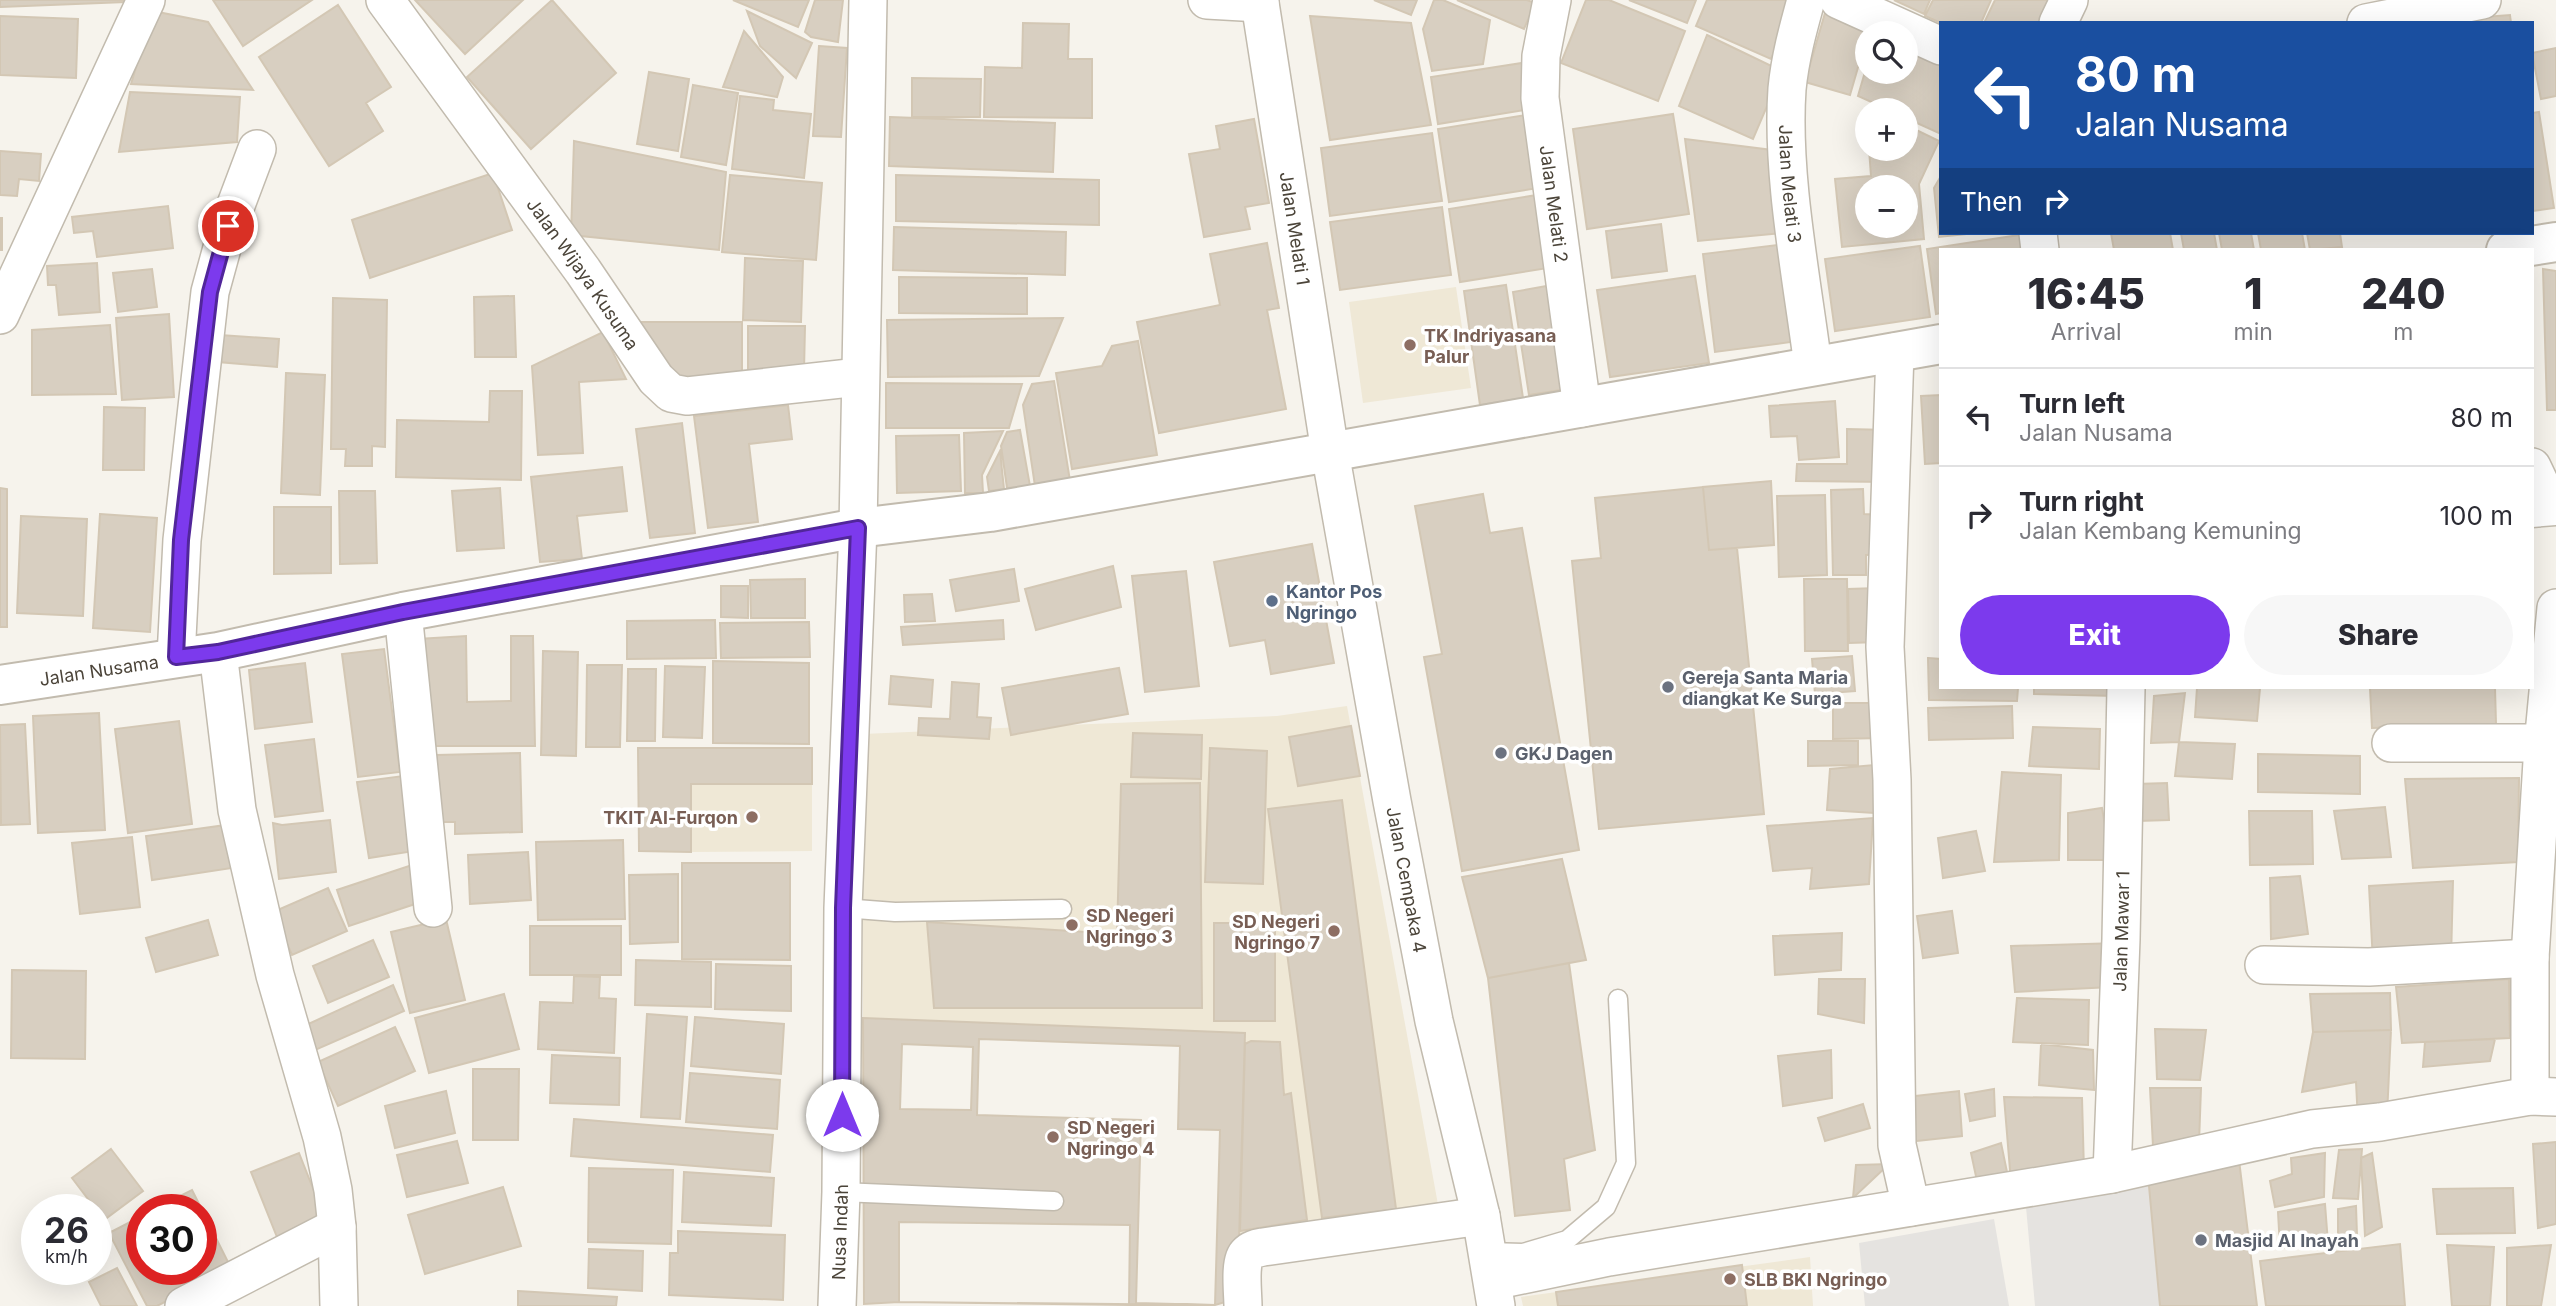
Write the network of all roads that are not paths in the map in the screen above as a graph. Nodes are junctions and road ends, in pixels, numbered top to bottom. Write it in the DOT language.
graph roads {
  1 [pos="146,0"];
  2 [pos="385,0"];
  3 [pos="868,0"];
  4 [pos="1207,0"];
  5 [pos="1552,0"];
  6 [pos="1806,0"];
  7 [pos="1839,0"];
  8 [pos="2069,0"];
  9 [pos="2482,0"];
  10 [pos="1261,1"];
  11 [pos="2059,21"];
  12 [pos="2376,21"];
  13 [pos="1939,46"];
  14 [pos="257,149"];
  15 [pos="2556,242"];
  16 [pos="2518,248"];
  17 [pos="0,315"];
  18 [pos="1939,344"];
  19 [pos="1895,352"];
  20 [pos="1813,366"];
  21 [pos="859,377"];
  22 [pos="1583,408"];
  23 [pos="1330,453"];
  24 [pos="2534,471"];
  25 [pos="2556,506"];
  26 [pos="2556,516"];
  27 [pos="2534,518"];
  28 [pos="858,528"];
  29 [pos="2556,608"];
  30 [pos="403,612"];
  31 [pos="218,652"];
  32 [pos="176,657"];
  33 [pos="0,685"];
  34 [pos="2126,689"];
  35 [pos="2391,743"];
  36 [pos="2549,744"];
  37 [pos="433,908"];
  38 [pos="843,908"];
  39 [pos="1062,909"];
  40 [pos="2529,958"];
  41 [pos="2264,965"];
  42 [pos="1618,999"];
  43 [pos="2543,1096"];
  44 [pos="2112,1174"];
  45 [pos="841,1192"];
  46 [pos="1054,1201"];
  47 [pos="1911,1207"];
  48 [pos="1481,1216"];
  49 [pos="337,1227"];
  50 [pos="1492,1280"];
  51 [pos="184,1306"];
  52 [pos="339,1306"];
  53 [pos="837,1306"];
  54 [pos="1243,1306"];
  1 -- 17 [label="street"];
  2 -- 21 [label="street, Jalan Wijaya Kusuma"];
  3 -- 21 [label="street, Nusa Indah"];
  4 -- 10 [label="street"];
  5 -- 22 [label="street, Jalan Melati 2"];
  6 -- 20 [label="street, Jalan Melati 3"];
  7 -- 13 [label="street"];
  8 -- 11 [label="street"];
  9 -- 12 [label="street"];
  10 -- 23 [label="street, Jalan Melati 1"];
  14 -- 32 [label="street"];
  15 -- 16 [label="street"];
  18 -- 19 [label="street, Jalan Nusama"];
  19 -- 20 [label="street, Jalan Nusama"];
  19 -- 47 [label="street"];
  20 -- 22 [label="street, Jalan Nusama"];
  21 -- 28 [label="street, Nusa Indah"];
  22 -- 23 [label="street, Jalan Nusama"];
  23 -- 28 [label="street, Jalan Nusama"];
  23 -- 48 [label="street, Jalan Cempaka 4"];
  24 -- 25 [label="street"];
  26 -- 27 [label="lane"];
  28 -- 30 [label="street, Jalan Nusama"];
  28 -- 38 [label="street, Nusa Indah"];
  29 -- 36 [label="street"];
  30 -- 31 [label="street, Jalan Nusama"];
  30 -- 37 [label="street"];
  31 -- 32 [label="street, Jalan Nusama"];
  31 -- 49 [label="street"];
  32 -- 33 [label="street, Jalan Nusama"];
  34 -- 44 [label="street, Jalan Mawar 1"];
  35 -- 36 [label="street"];
  36 -- 40 [label="street"];
  38 -- 39 [label="lane"];
  38 -- 45 [label="street, Nusa Indah"];
  40 -- 41 [label="street"];
  40 -- 43 [label="street"];
  42 -- 50 [label="lane"];
  43 -- 44 [label="street"];
  44 -- 47 [label="street"];
  45 -- 46 [label="lane"];
  45 -- 53 [label="street, Nusa Indah"];
  47 -- 50 [label="street"];
  48 -- 50 [label="street, Jalan Cempaka 4"];
  48 -- 54 [label="street"];
  49 -- 51 [label="street"];
  49 -- 52 [label="street"];
}
